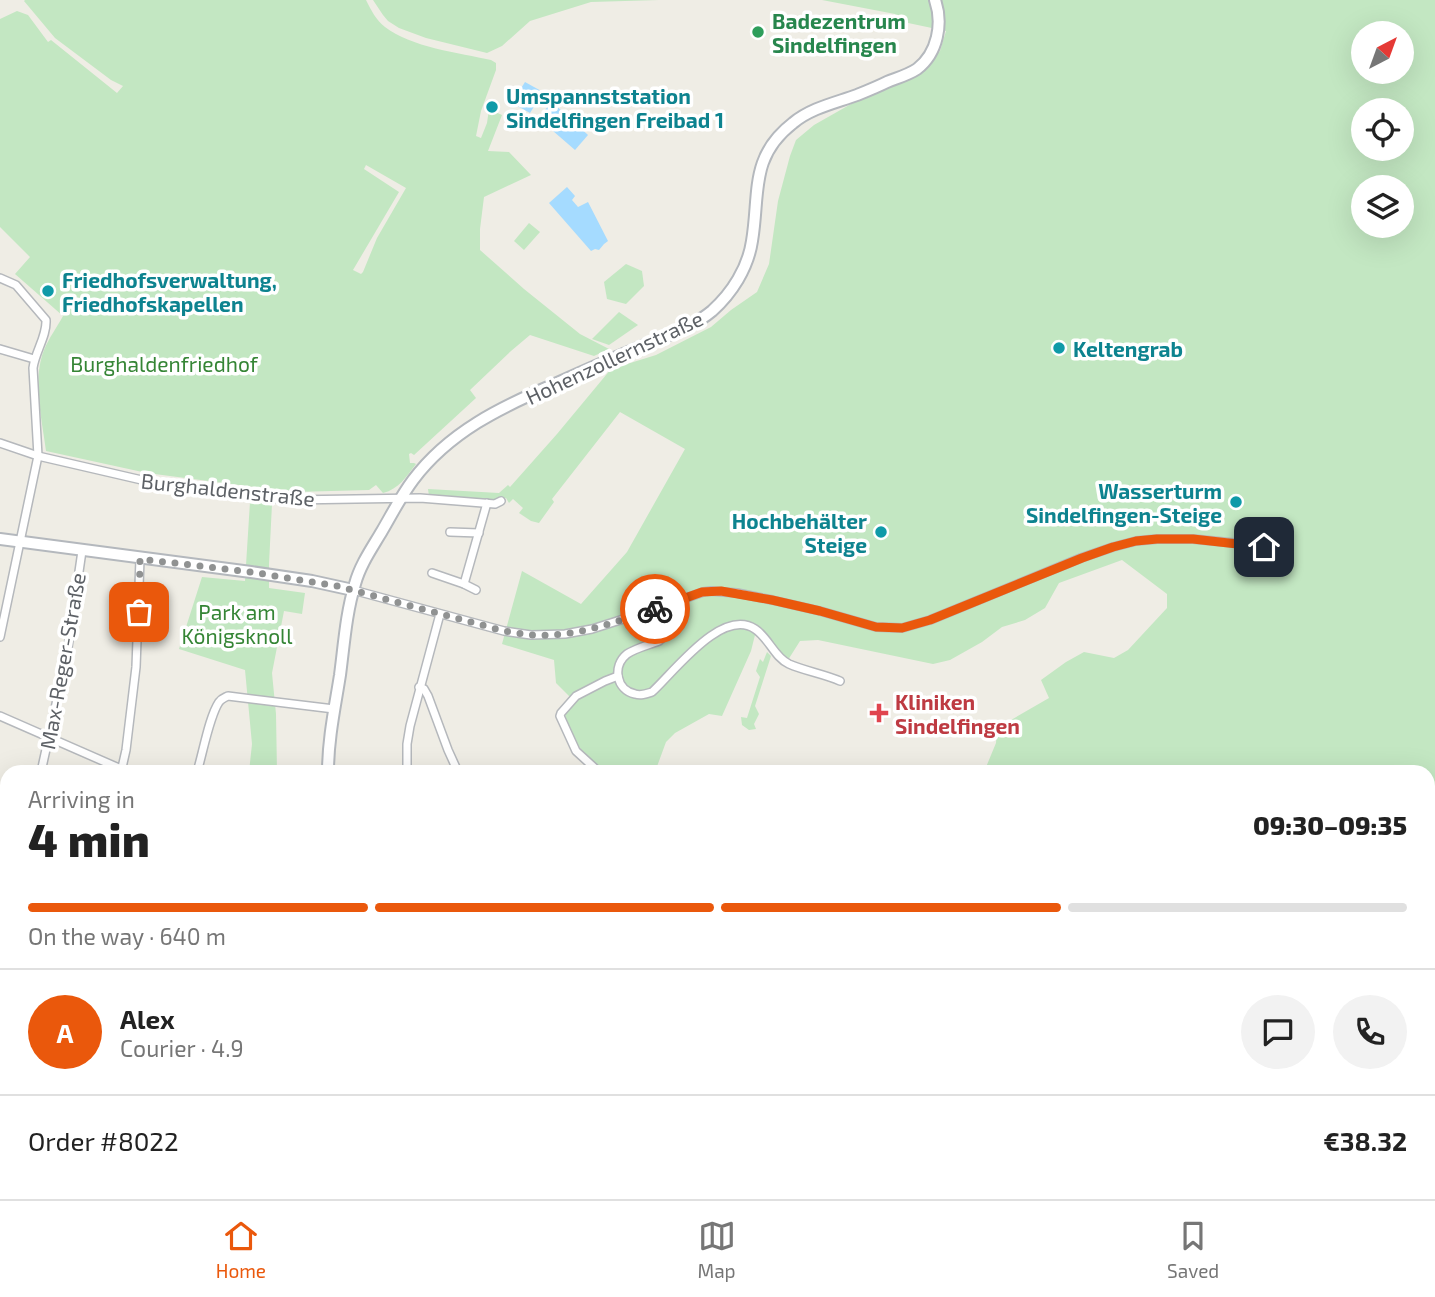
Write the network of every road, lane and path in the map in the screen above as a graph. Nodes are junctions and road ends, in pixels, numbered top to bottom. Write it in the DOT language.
graph roads {
  1 [pos="935,0"];
  2 [pos="0,278"];
  3 [pos="0,349"];
  4 [pos="34,359"];
  5 [pos="0,443"];
  6 [pos="38,456"];
  7 [pos="400,499"];
  8 [pos="501,501"];
  9 [pos="487,503"];
  10 [pos="450,532"];
  11 [pos="479,533"];
  12 [pos="0,539"];
  13 [pos="20,542"];
  14 [pos="1264,547"];
  15 [pos="82,551"];
  16 [pos="140,559"];
  17 [pos="432,573"];
  18 [pos="464,584"];
  19 [pos="353,590"];
  20 [pos="476,590"];
  21 [pos="658,608"];
  22 [pos="440,614"];
  23 [pos="0,637"];
  24 [pos="618,677"];
  25 [pos="840,681"];
  26 [pos="419,687"];
  27 [pos="334,709"];
  28 [pos="0,716"];
  29 [pos="49,737"];
  30 [pos="43,765"];
  31 [pos="111,765"];
  32 [pos="125,765"];
  33 [pos="200,765"];
  34 [pos="328,765"];
  35 [pos="406,765"];
  36 [pos="455,765"];
  37 [pos="591,765"];
  1 -- 7 [label="street, Hohenzollernstraße"];
  2 -- 4 [label="street"];
  3 -- 4 [label="street"];
  4 -- 6 [label="street"];
  5 -- 6 [label="street, Burghaldenstraße"];
  6 -- 7 [label="street, Burghaldenstraße"];
  6 -- 13 [label="street"];
  7 -- 9 [label="street, Burghaldenstraße"];
  7 -- 19 [label="street, Hohenzollernstraße"];
  8 -- 9 [label="street, Burghaldenstraße"];
  9 -- 11 [label="street"];
  10 -- 11 [label="street"];
  11 -- 18 [label="street"];
  12 -- 13 [label="street"];
  13 -- 15 [label="street"];
  13 -- 23 [label="street"];
  14 -- 21 [label="street"];
  15 -- 16 [label="street"];
  15 -- 29 [label="street, Max-Reger-Straße"];
  16 -- 19 [label="street"];
  16 -- 32 [label="street"];
  17 -- 18 [label="street"];
  18 -- 20 [label="street"];
  19 -- 22 [label="street"];
  19 -- 27 [label="street, Hohenzollernstraße"];
  21 -- 22 [label="street"];
  21 -- 24 [label="street"];
  22 -- 26 [label="street"];
  24 -- 25 [label="street"];
  24 -- 37 [label="street"];
  26 -- 35 [label="street"];
  26 -- 36 [label="street"];
  27 -- 33 [label="street"];
  27 -- 34 [label="street, Hohenzollernstraße"];
  28 -- 29 [label="street"];
  29 -- 30 [label="street, Max-Reger-Straße"];
  29 -- 31 [label="street"];
}
